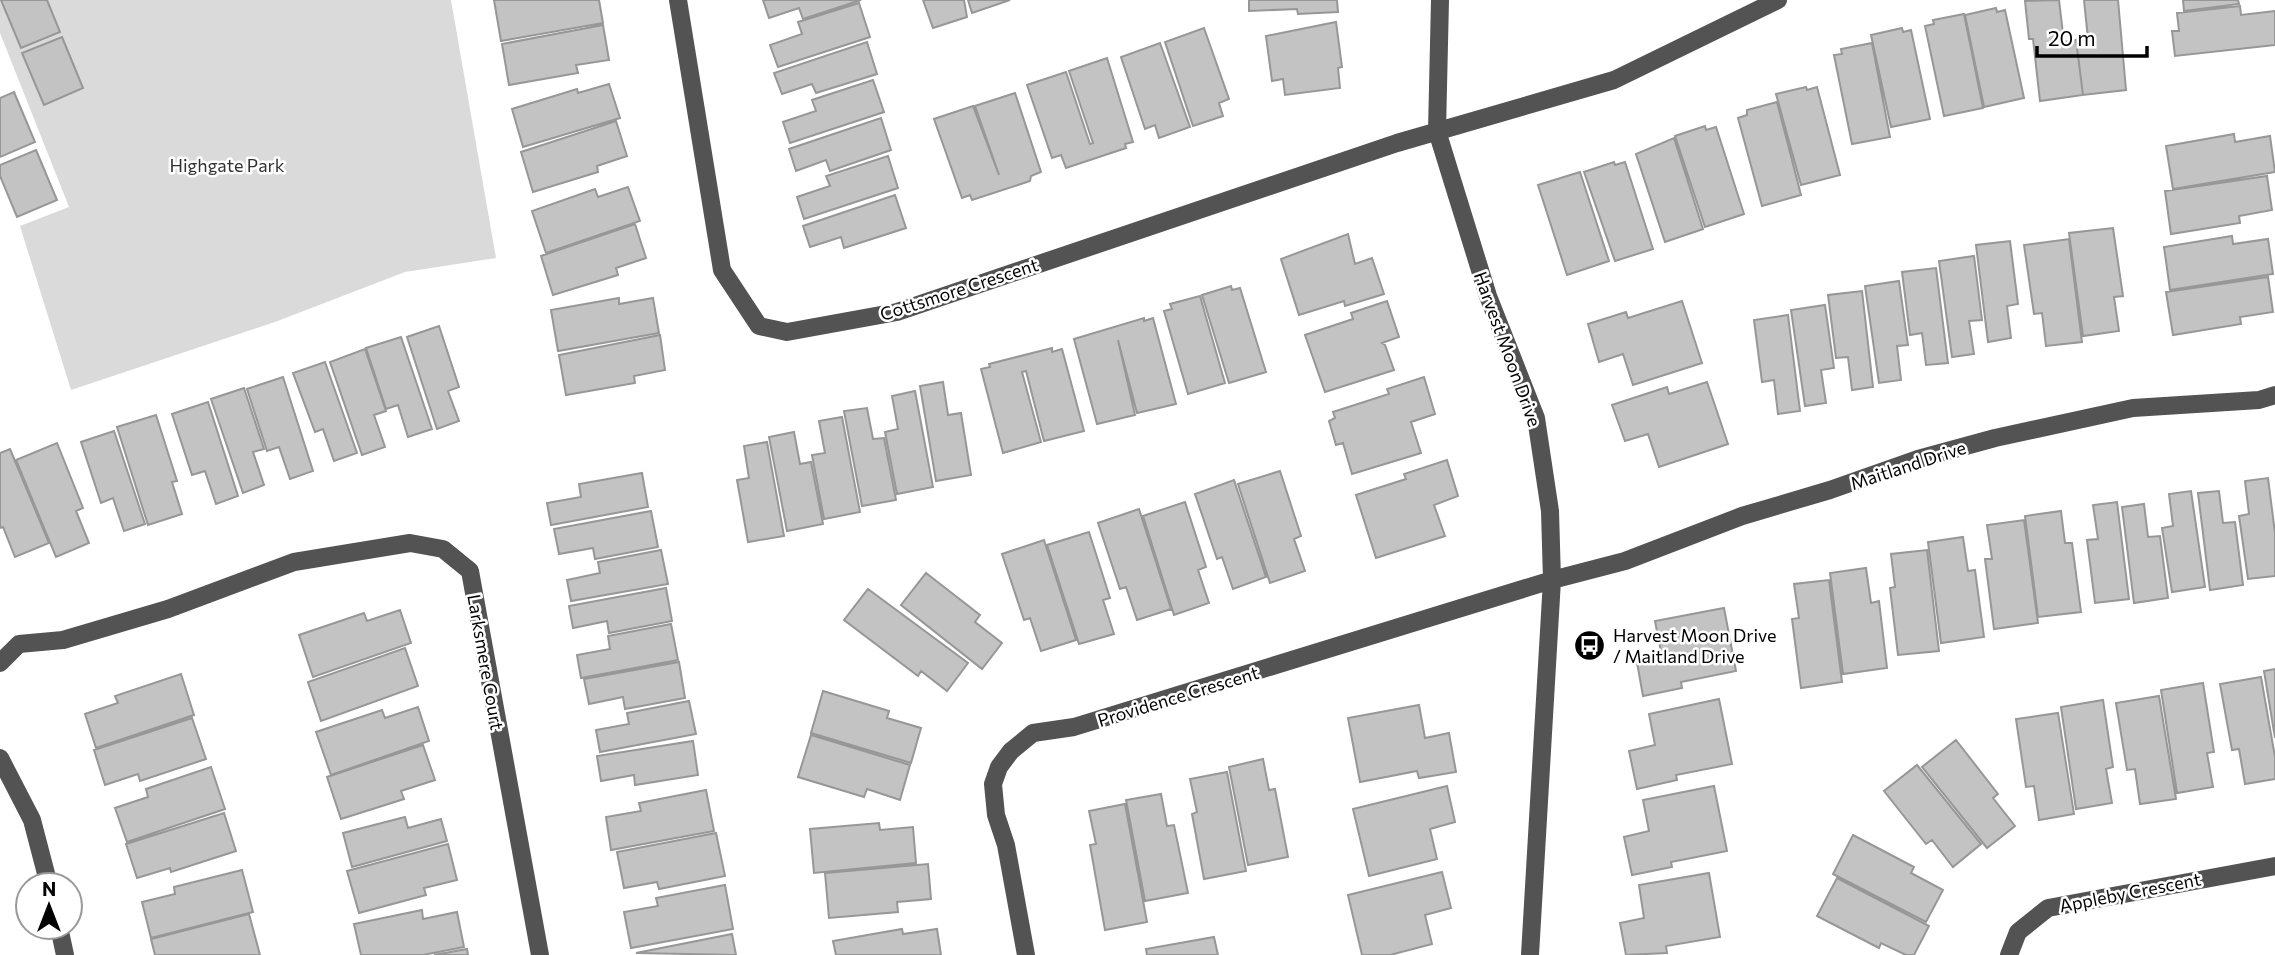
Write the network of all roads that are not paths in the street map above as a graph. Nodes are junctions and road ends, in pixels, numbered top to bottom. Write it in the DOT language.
graph roads {
  1 [pos="678,0"];
  2 [pos="1440,0"];
  3 [pos="1778,0"];
  4 [pos="1437,131"];
  5 [pos="2275,395"];
  6 [pos="1552,580"];
  7 [pos="0,663"];
  8 [pos="0,758"];
  9 [pos="2275,866"];
  10 [pos="45,871"];
  11 [pos="540,955"];
  12 [pos="1027,955"];
  13 [pos="1530,955"];
  14 [pos="2008,955"];
  1 -- 4 [label="street, Cottsmore Crescent"];
  2 -- 4 [label="street, Harvest Moon Drive"];
  3 -- 4 [label="street"];
  4 -- 6 [label="street, Harvest Moon Drive"];
  5 -- 6 [label="street, Maitland Drive"];
  6 -- 12 [label="street, Providence Crescent"];
  6 -- 13 [label="street, Harvest Moon Drive"];
  7 -- 11 [label="street, Larksmere Court"];
  8 -- 10 [label="street"];
  9 -- 14 [label="street, Appleby Crescent"];
}
